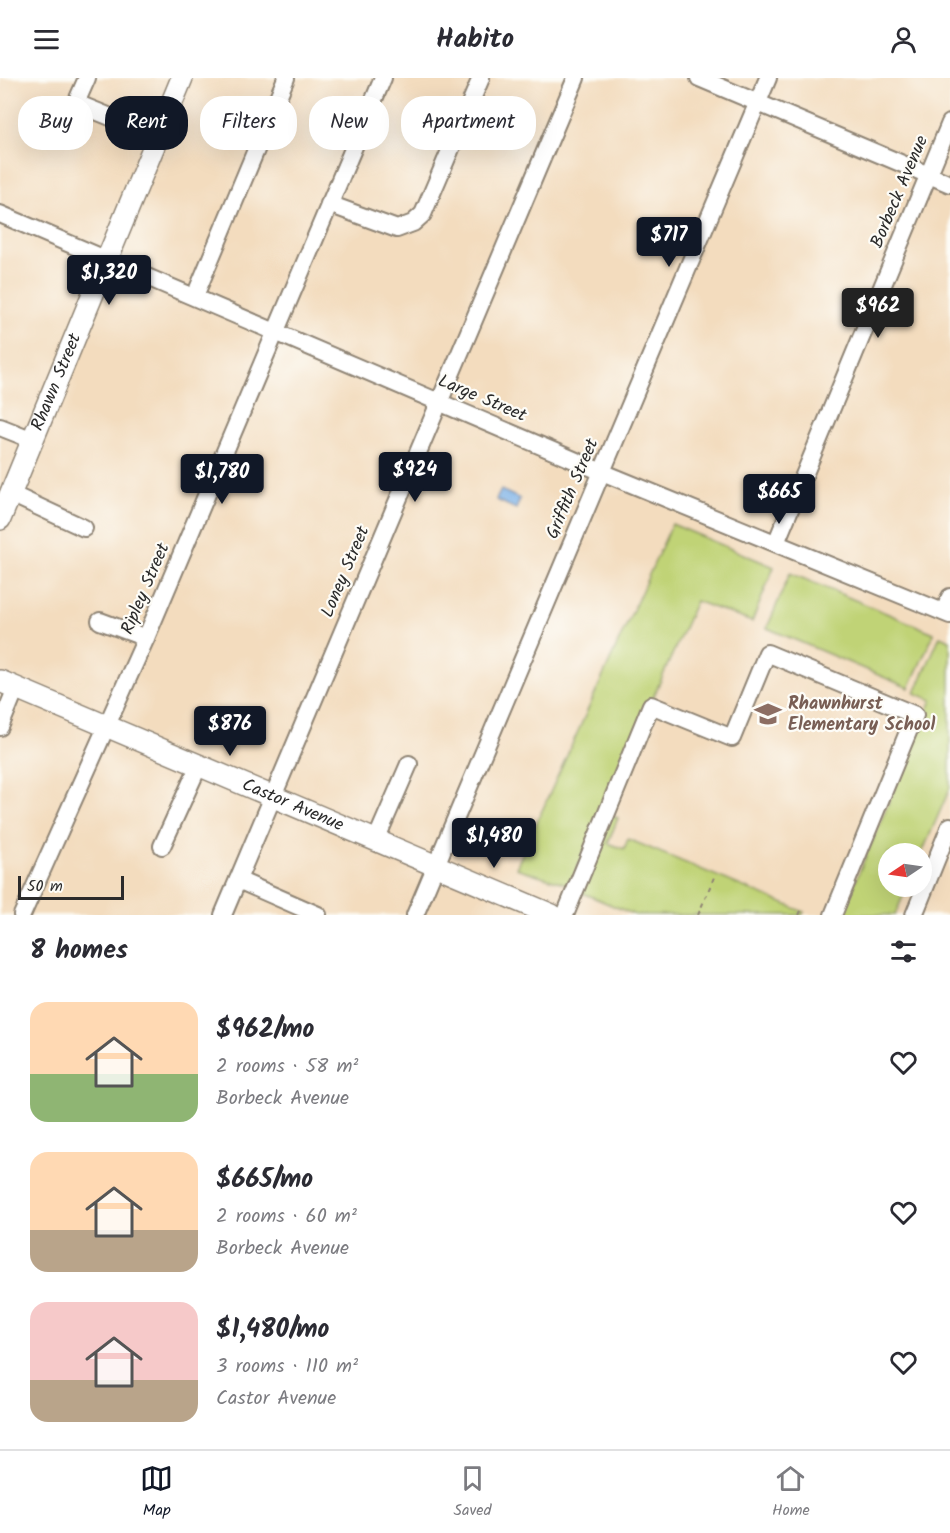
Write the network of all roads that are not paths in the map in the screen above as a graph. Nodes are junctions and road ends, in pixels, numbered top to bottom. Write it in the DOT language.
graph roads {
  1 [pos="87,78"];
  2 [pos="182,78"];
  3 [pos="286,78"];
  4 [pos="383,78"];
  5 [pos="481,78"];
  6 [pos="576,78"];
  7 [pos="699,78"];
  8 [pos="768,78"];
  9 [pos="758,103"];
  10 [pos="105,115"];
  11 [pos="950,123"];
  12 [pos="927,174"];
  13 [pos="950,184"];
  14 [pos="330,204"];
  15 [pos="0,214"];
  16 [pos="106,259"];
  17 [pos="195,296"];
  18 [pos="275,331"];
  19 [pos="439,402"];
  20 [pos="0,427"];
  21 [pos="33,440"];
  22 [pos="602,472"];
  23 [pos="6,496"];
  24 [pos="0,519"];
  25 [pos="84,528"];
  26 [pos="776,543"];
  27 [pos="948,608"];
  28 [pos="100,621"];
  29 [pos="146,638"];
  30 [pos="8,684"];
  31 [pos="0,727"];
  32 [pos="107,727"];
  33 [pos="409,764"];
  34 [pos="199,765"];
  35 [pos="273,796"];
  36 [pos="950,826"];
  37 [pos="376,840"];
  38 [pos="162,846"];
  39 [pos="436,866"];
  40 [pos="237,880"];
  41 [pos="22,915"];
  42 [pos="223,915"];
  43 [pos="318,915"];
  44 [pos="415,915"];
  45 [pos="552,915"];
  46 [pos="565,915"];
  47 [pos="833,915"];
  48 [pos="914,915"];
  1 -- 10 [label="street"];
  2 -- 16 [label="main road, Rhawn Street"];
  3 -- 17 [label="street"];
  4 -- 14 [label="street, Ripley Street"];
  5 -- 14 [label="street"];
  6 -- 19 [label="street, Loney Street"];
  7 -- 9 [label="street"];
  8 -- 9 [label="street, Griffith Street"];
  9 -- 12 [label="street"];
  9 -- 22 [label="street, Griffith Street"];
  11 -- 12 [label="street, Borbeck Avenue"];
  12 -- 13 [label="street"];
  12 -- 26 [label="street, Borbeck Avenue"];
  14 -- 18 [label="street, Ripley Street"];
  15 -- 16 [label="street, Large Street"];
  16 -- 17 [label="street, Large Street"];
  16 -- 21 [label="main road, Rhawn Street"];
  17 -- 18 [label="street, Large Street"];
  18 -- 19 [label="street, Large Street"];
  18 -- 29 [label="street, Ripley Street"];
  19 -- 22 [label="street, Large Street"];
  19 -- 35 [label="street, Loney Street"];
  20 -- 21 [label="street"];
  21 -- 23 [label="main road, Rhawn Street"];
  22 -- 26 [label="street, Large Street"];
  22 -- 39 [label="street, Griffith Street"];
  23 -- 24 [label="main road, Rhawn Street"];
  23 -- 25 [label="street"];
  26 -- 27 [label="street, Large Street"];
  28 -- 29 [label="street"];
  29 -- 32 [label="street, Ripley Street"];
  30 -- 31 [label="street"];
  30 -- 32 [label="main road, Castor Avenue"];
  32 -- 34 [label="main road, Castor Avenue"];
  32 -- 41 [label="street, Ripley Street"];
  33 -- 37 [label="street"];
  34 -- 35 [label="main road, Castor Avenue"];
  34 -- 38 [label="street"];
  35 -- 37 [label="main road, Castor Avenue"];
  35 -- 40 [label="street, Loney Street"];
  36 -- 48 [label="street"];
  37 -- 39 [label="main road, Castor Avenue"];
  39 -- 44 [label="street, Griffith Street"];
  39 -- 45 [label="main road, Castor Avenue"];
  40 -- 42 [label="street, Loney Street"];
  40 -- 43 [label="street"];
  46 -- 47 [label="street"];
}
